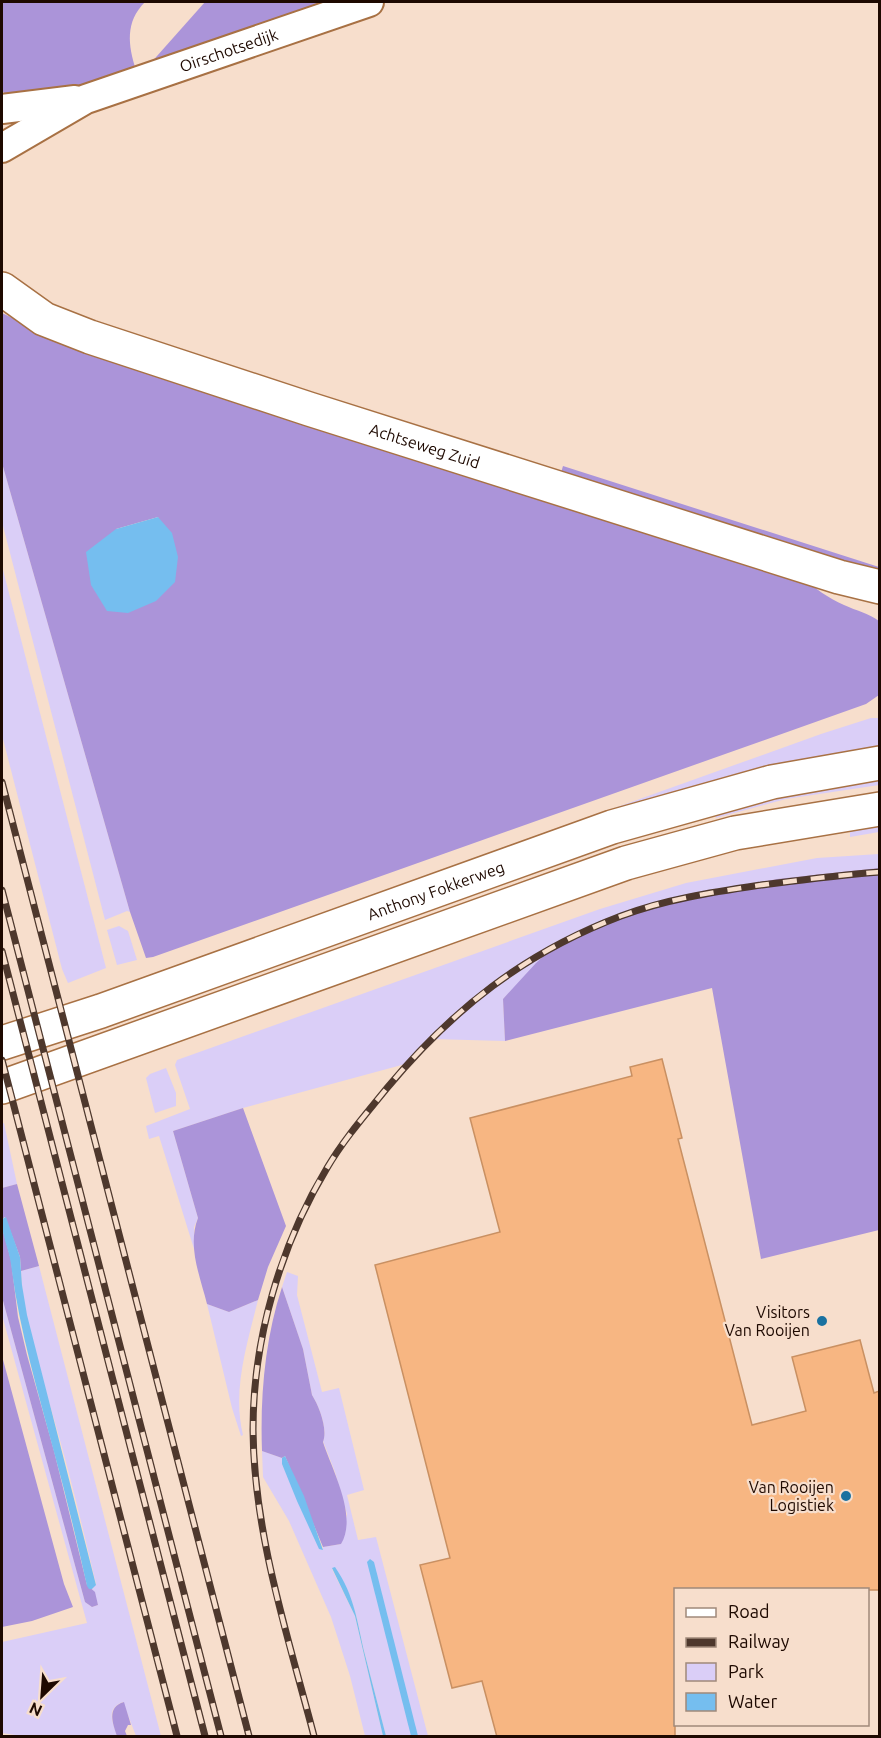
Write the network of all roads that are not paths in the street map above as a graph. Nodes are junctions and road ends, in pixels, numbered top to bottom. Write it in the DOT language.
graph roads {
  1 [pos="369,2"];
  2 [pos="86,99"];
  3 [pos="2,110"];
  4 [pos="2,148"];
  5 [pos="7,290"];
  6 [pos="839,577"];
  7 [pos="879,587"];
  8 [pos="879,602"];
  9 [pos="879,763"];
  10 [pos="879,809"];
  11 [pos="2,1043"];
  12 [pos="2,1087"];
  1 -- 2 [label="street, Oirschotsedijk"];
  2 -- 3 [label="street, Oirschotsedijk"];
  2 -- 4 [label="street, Oirschotsedijk"];
  5 -- 6 [label="main road, Achtseweg Zuid"];
  6 -- 7 [label="main road, Achtseweg Zuid"];
  6 -- 8 [label="main road, Achtseweg Zuid"];
  9 -- 11 [label="main road, Anthony Fokkerweg"];
  10 -- 12 [label="main road"];
}
